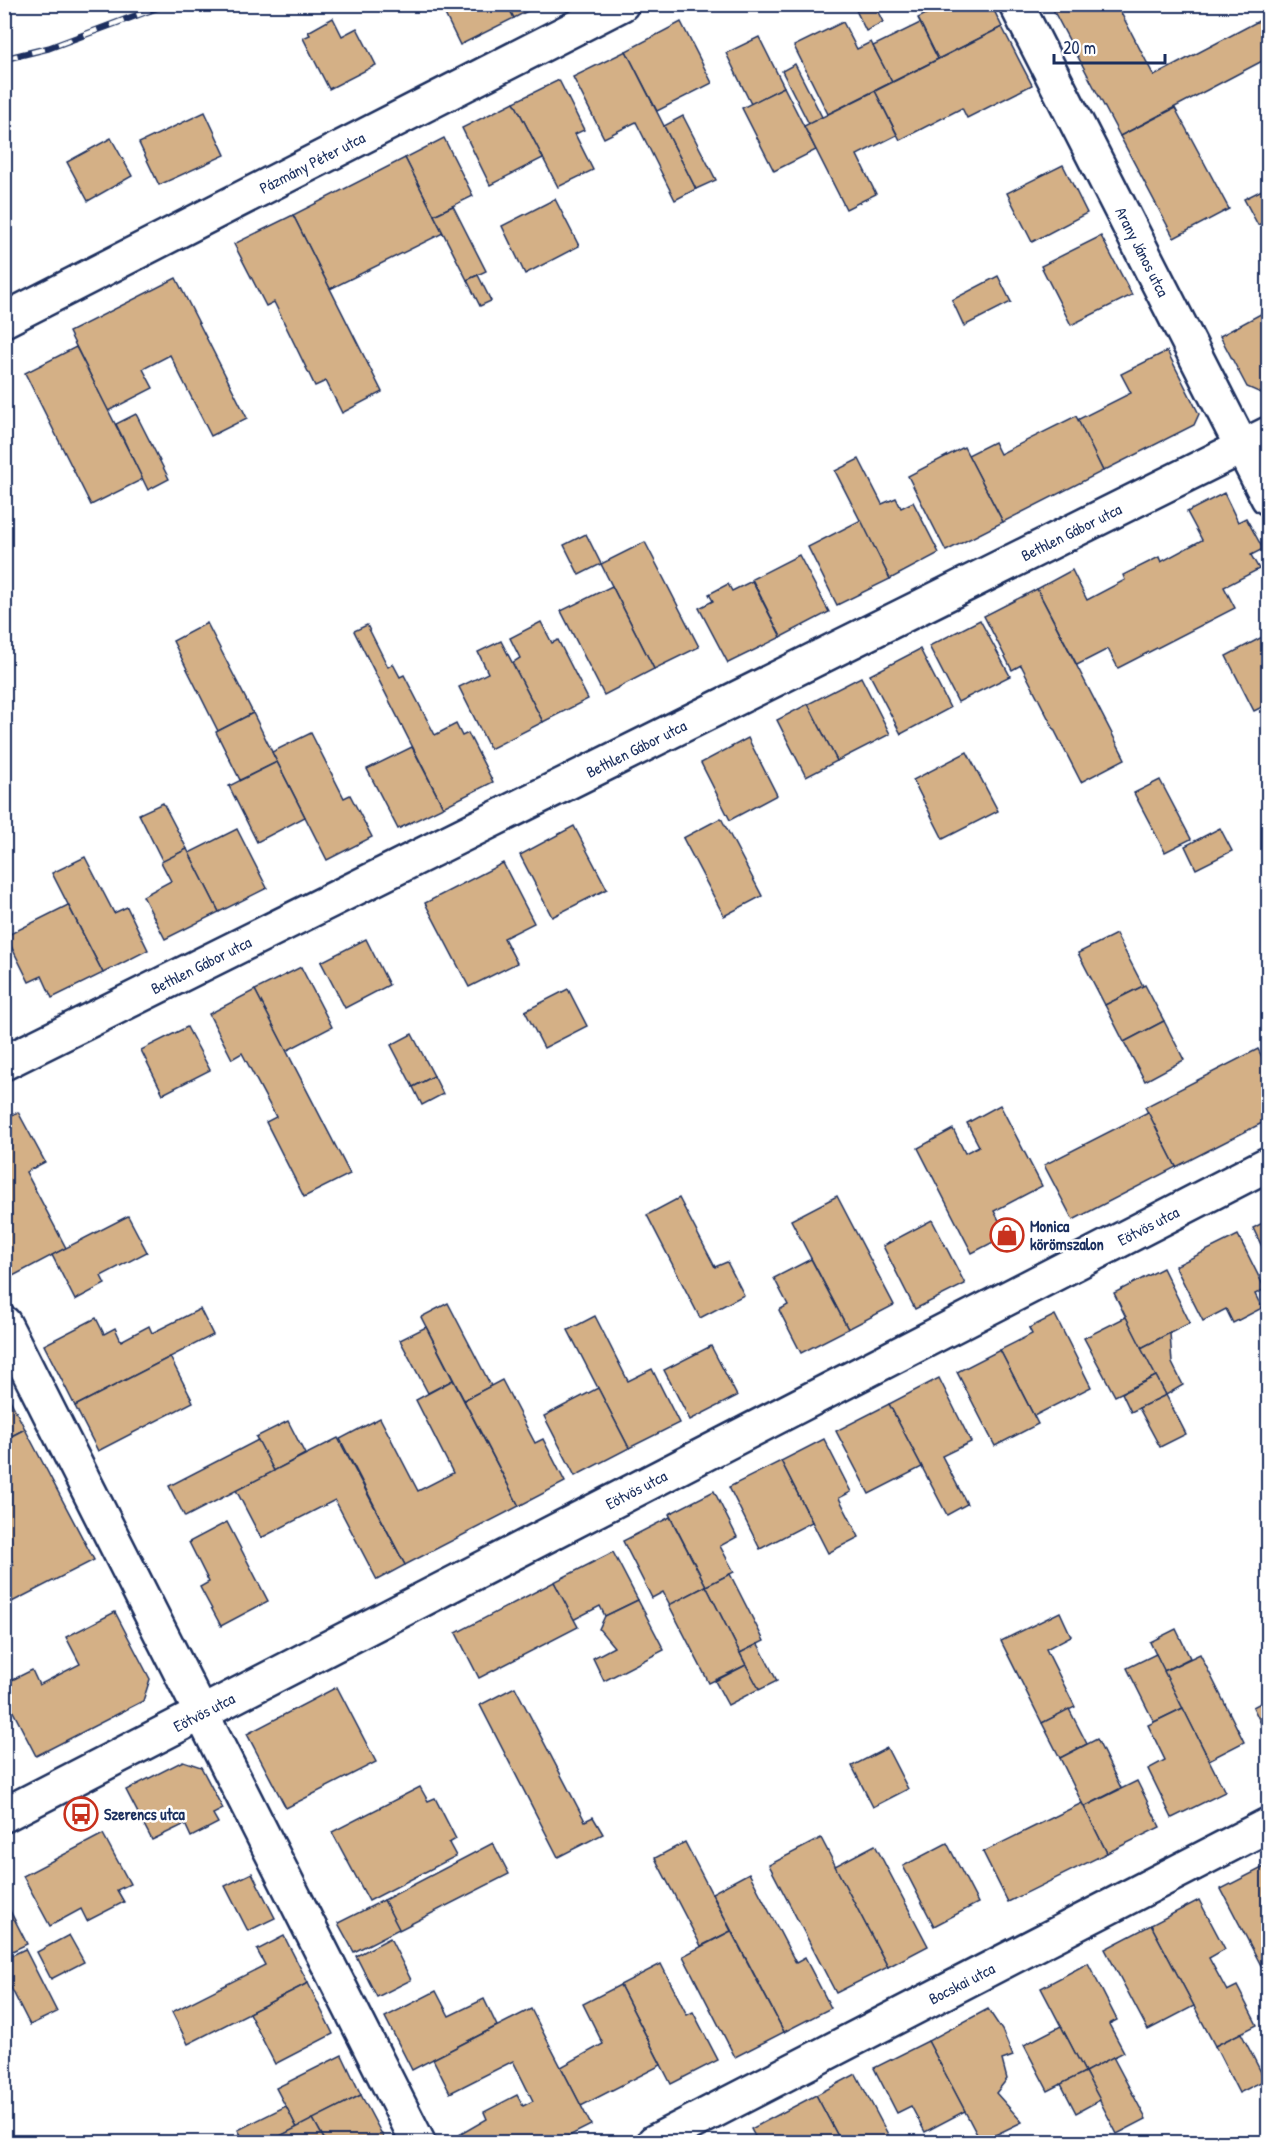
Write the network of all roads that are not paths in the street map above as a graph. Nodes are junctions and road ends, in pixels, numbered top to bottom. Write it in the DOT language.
graph roads {
  1 [pos="621,4"];
  2 [pos="1016,4"];
  3 [pos="4,320"];
  4 [pos="1256,440"];
  5 [pos="1269,498"];
  6 [pos="4,1063"];
  7 [pos="1269,1164"];
  8 [pos="4,1323"];
  9 [pos="201,1716"];
  10 [pos="4,1815"];
  11 [pos="1269,1825"];
  12 [pos="417,2142"];
  13 [pos="654,2142"];
  1 -- 3 [label="street, Pázmány Péter utca"];
  2 -- 4 [label="street, Arany János utca"];
  4 -- 5 [label="street, Arany János utca"];
  4 -- 6 [label="street, Bethlen Gábor utca"];
  7 -- 9 [label="street, Eötvös utca"];
  8 -- 9 [label="street"];
  9 -- 10 [label="street, Eötvös utca"];
  9 -- 12 [label="street"];
  11 -- 13 [label="street, Bocskai utca"];
}
